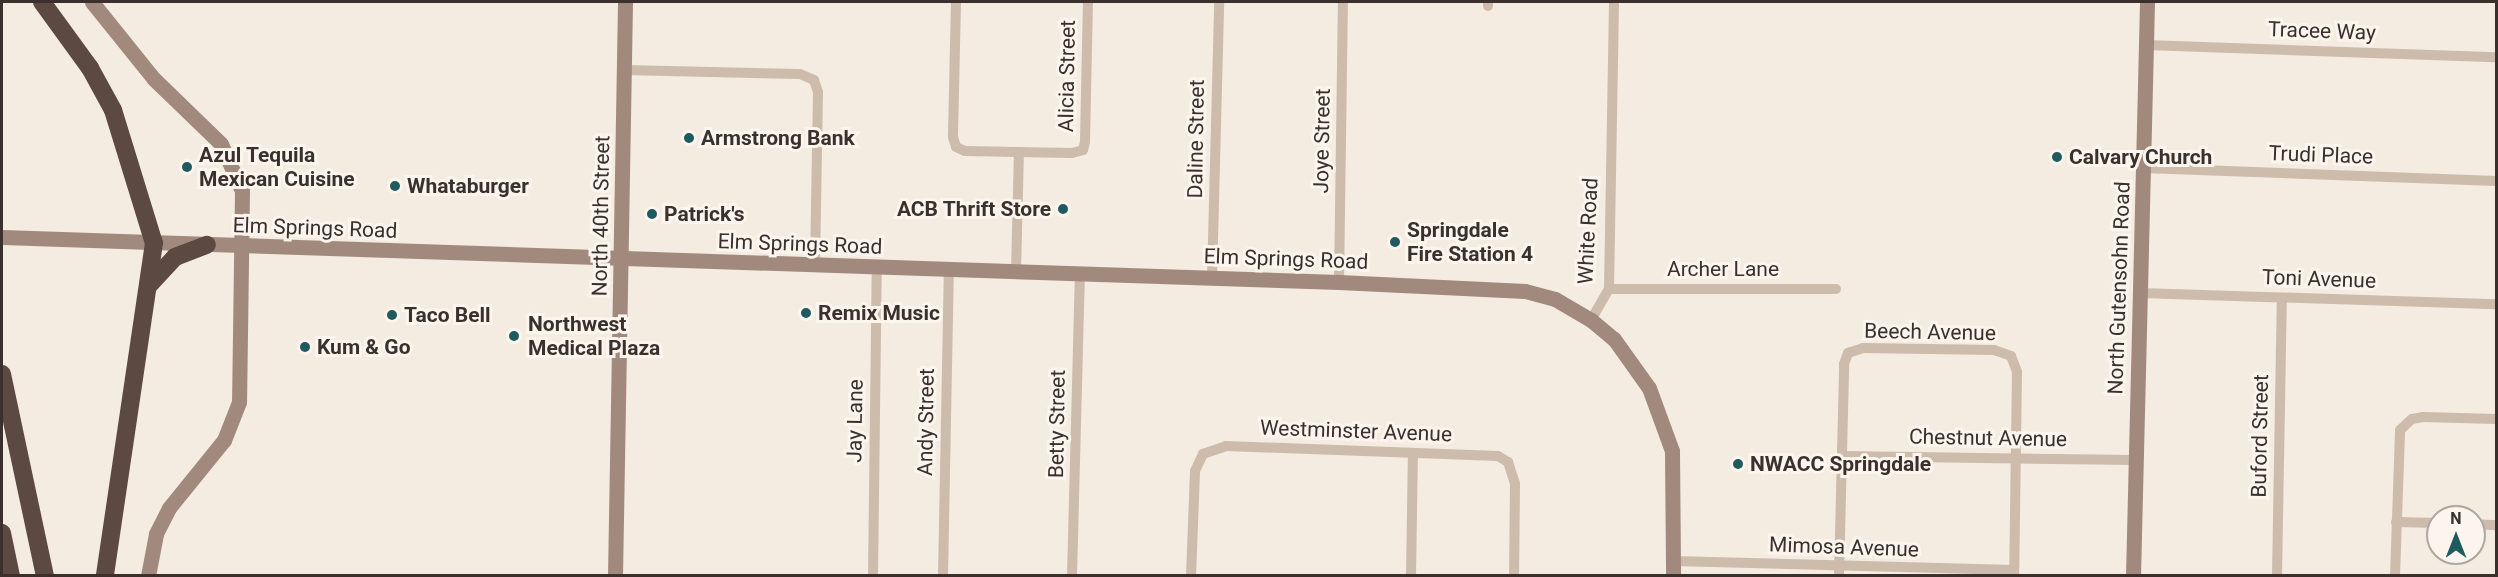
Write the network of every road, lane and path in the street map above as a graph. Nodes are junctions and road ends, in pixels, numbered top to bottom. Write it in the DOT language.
graph roads {
  1 [pos="42,2"];
  2 [pos="92,2"];
  3 [pos="625,2"];
  4 [pos="956,2"];
  5 [pos="1088,2"];
  6 [pos="1219,2"];
  7 [pos="1343,2"];
  8 [pos="1614,2"];
  9 [pos="2147,2"];
  10 [pos="2146,45"];
  11 [pos="2496,57"];
  12 [pos="624,70"];
  13 [pos="1019,152"];
  14 [pos="2143,168"];
  15 [pos="2496,181"];
  16 [pos="6,237"];
  17 [pos="154,243"];
  18 [pos="207,245"];
  19 [pos="244,246"];
  20 [pos="621,260"];
  21 [pos="815,266"];
  22 [pos="877,267"];
  23 [pos="949,270"];
  24 [pos="1016,272"];
  25 [pos="1080,274"];
  26 [pos="1212,278"];
  27 [pos="1340,282"];
  28 [pos="148,286"];
  29 [pos="1609,289"];
  30 [pos="1836,289"];
  31 [pos="2140,293"];
  32 [pos="2282,298"];
  33 [pos="2496,304"];
  34 [pos="1591,320"];
  35 [pos="2,374"];
  36 [pos="2496,419"];
  37 [pos="1413,453"];
  38 [pos="1842,456"];
  39 [pos="2016,457"];
  40 [pos="2134,459"];
  41 [pos="2396,522"];
  42 [pos="2426,523"];
  43 [pos="2,533"];
  44 [pos="1673,568"];
  45 [pos="1839,571"];
  46 [pos="2014,573"];
  47 [pos="10,576"];
  48 [pos="45,576"];
  49 [pos="105,576"];
  50 [pos="148,576"];
  51 [pos="615,576"];
  52 [pos="873,576"];
  53 [pos="943,576"];
  54 [pos="1072,576"];
  55 [pos="1191,576"];
  56 [pos="1411,576"];
  57 [pos="1514,576"];
  58 [pos="2133,576"];
  59 [pos="2277,576"];
  60 [pos="2395,576"];
  1 -- 17 [label="highway"];
  2 -- 19 [label="main road"];
  3 -- 12 [label="main road, North 40th Street"];
  4 -- 13 [label="street"];
  5 -- 13 [label="street, Alicia Street"];
  6 -- 26 [label="street, Daline Street"];
  7 -- 27 [label="street, Joye Street"];
  8 -- 29 [label="street, White Road"];
  9 -- 10 [label="main road, North Gutensohn Road"];
  10 -- 11 [label="street, Tracee Way"];
  10 -- 14 [label="main road, North Gutensohn Road"];
  12 -- 20 [label="main road, North 40th Street"];
  12 -- 21 [label="street"];
  13 -- 24 [label="street"];
  14 -- 15 [label="street, Trudi Place"];
  14 -- 31 [label="main road, North Gutensohn Road"];
  16 -- 17 [label="main road, Elm Springs Road"];
  17 -- 18 [label="main road, Elm Springs Road"];
  17 -- 28 [label="highway"];
  18 -- 19 [label="main road, Elm Springs Road"];
  18 -- 28 [label="highway"];
  19 -- 20 [label="main road, Elm Springs Road"];
  19 -- 50 [label="main road"];
  20 -- 21 [label="main road, Elm Springs Road"];
  20 -- 51 [label="main road, North 40th Street"];
  21 -- 22 [label="main road, Elm Springs Road"];
  22 -- 23 [label="main road, Elm Springs Road"];
  22 -- 52 [label="street, Jay Lane"];
  23 -- 24 [label="main road, Elm Springs Road"];
  23 -- 53 [label="street, Andy Street"];
  24 -- 25 [label="main road, Elm Springs Road"];
  25 -- 26 [label="main road, Elm Springs Road"];
  25 -- 54 [label="street, Betty Street"];
  26 -- 27 [label="main road, Elm Springs Road"];
  27 -- 34 [label="main road, Elm Springs Road"];
  28 -- 49 [label="highway"];
  29 -- 30 [label="street, Archer Lane"];
  29 -- 34 [label="street, White Road"];
  31 -- 32 [label="street, Toni Avenue"];
  31 -- 40 [label="main road, North Gutensohn Road"];
  32 -- 33 [label="street, Toni Avenue"];
  32 -- 59 [label="street, Buford Street"];
  34 -- 44 [label="main road"];
  35 -- 48 [label="highway"];
  36 -- 41 [label="street"];
  37 -- 55 [label="street, Westminster Avenue"];
  37 -- 56 [label="street"];
  37 -- 57 [label="street, Westminster Avenue"];
  38 -- 39 [label="street, Chestnut Avenue"];
  38 -- 39 [label="street, Beech Avenue"];
  38 -- 45 [label="street"];
  39 -- 40 [label="street, Chestnut Avenue"];
  39 -- 46 [label="street"];
  40 -- 58 [label="main road, North Gutensohn Road"];
  41 -- 42 [label="street"];
  41 -- 60 [label="street"];
  43 -- 47 [label="highway"];
  44 -- 45 [label="street, Mimosa Avenue"];
  45 -- 46 [label="street, Mimosa Avenue"];
}
